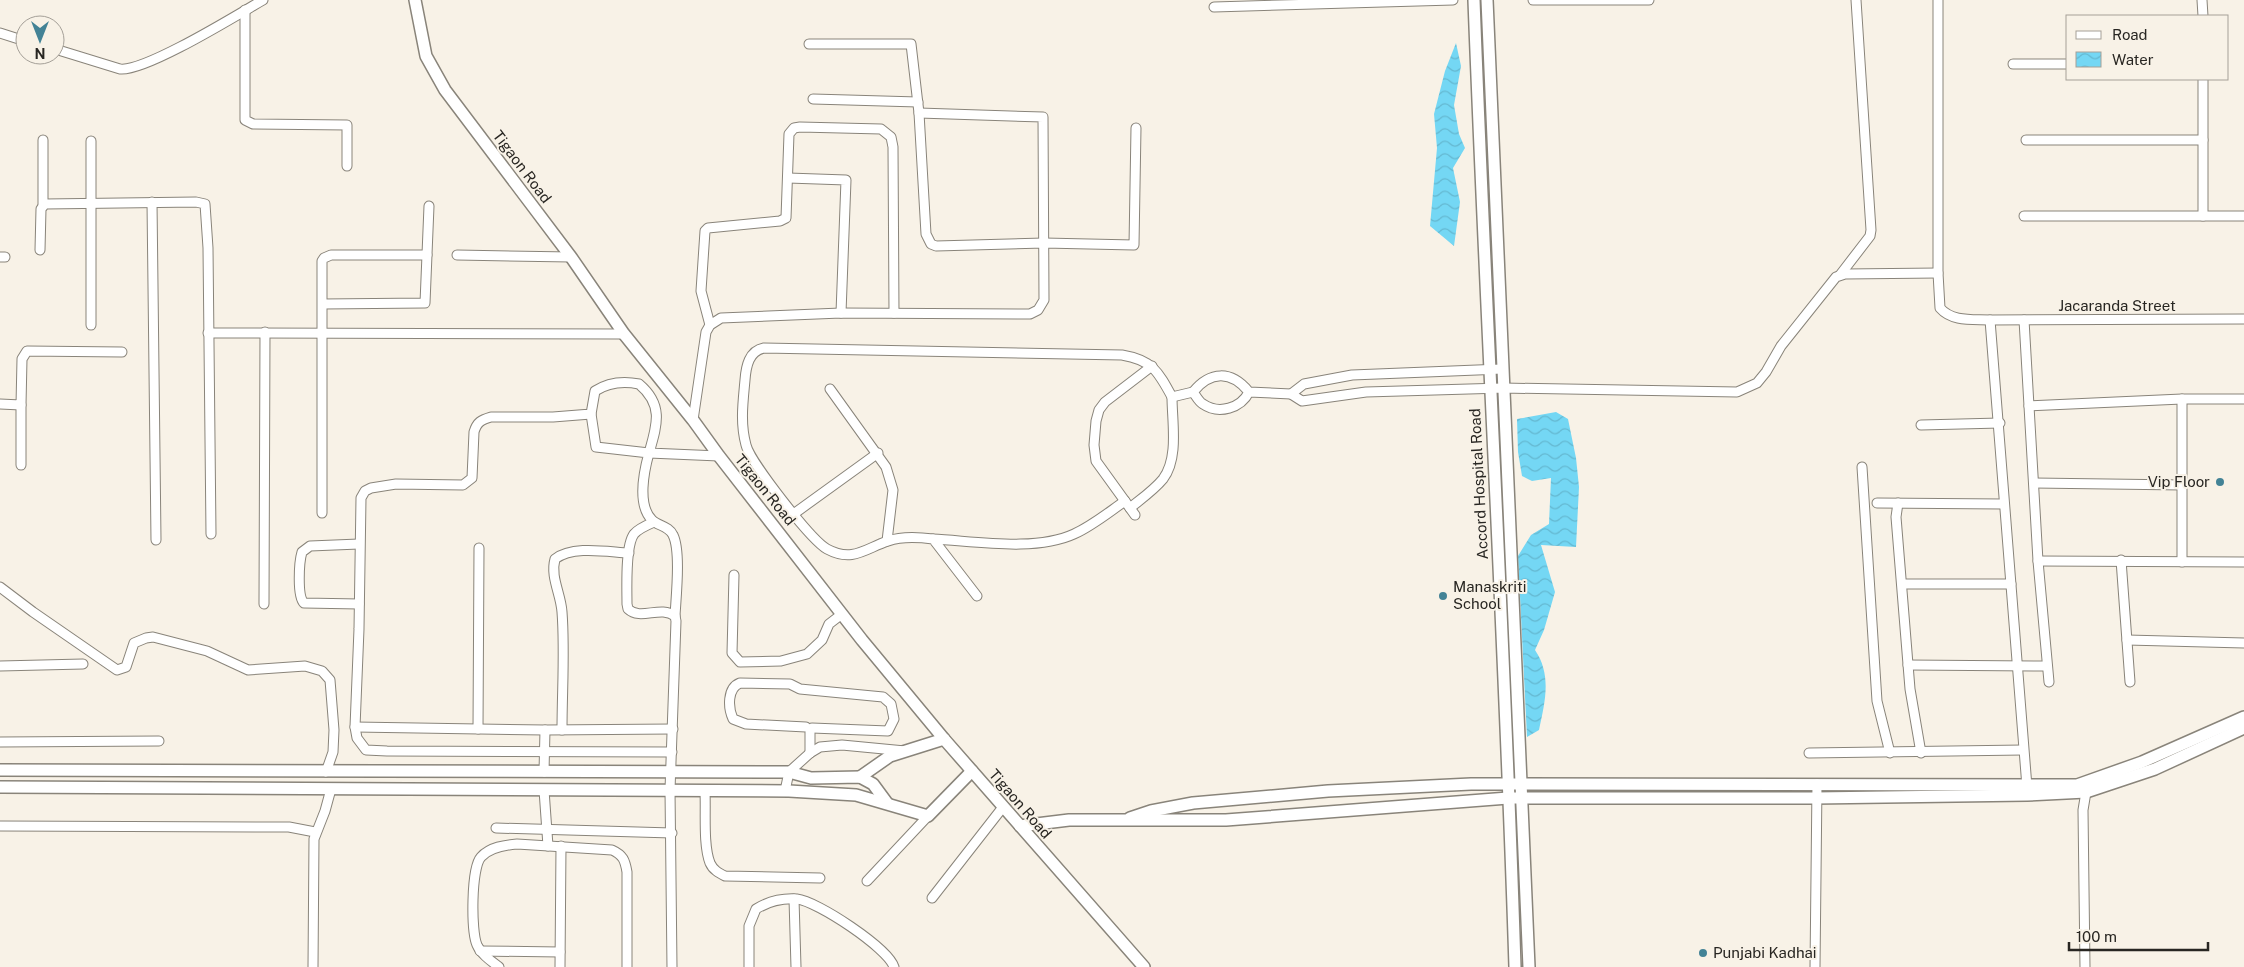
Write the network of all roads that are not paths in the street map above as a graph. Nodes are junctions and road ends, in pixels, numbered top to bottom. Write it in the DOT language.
graph roads {
  1 [pos="263,0"];
  2 [pos="415,0"];
  3 [pos="1452,0"];
  4 [pos="1474,0"];
  5 [pos="1487,0"];
  6 [pos="1533,0"];
  7 [pos="1649,0"];
  8 [pos="1856,0"];
  9 [pos="1938,0"];
  10 [pos="2202,0"];
  11 [pos="1214,7"];
  12 [pos="245,10"];
  13 [pos="2203,15"];
  14 [pos="0,33"];
  15 [pos="15,38"];
  16 [pos="809,44"];
  17 [pos="65,53"];
  18 [pos="2013,64"];
  19 [pos="2066,64"];
  20 [pos="2203,80"];
  21 [pos="813,99"];
  22 [pos="918,102"];
  23 [pos="920,113"];
  24 [pos="1136,128"];
  25 [pos="43,140"];
  26 [pos="2026,140"];
  27 [pos="2203,140"];
  28 [pos="91,141"];
  29 [pos="347,166"];
  30 [pos="788,178"];
  31 [pos="152,202"];
  32 [pos="91,203"];
  33 [pos="43,205"];
  34 [pos="429,206"];
  35 [pos="2024,216"];
  36 [pos="2203,216"];
  37 [pos="2244,216"];
  38 [pos="1044,243"];
  39 [pos="40,250"];
  40 [pos="427,255"];
  41 [pos="457,255"];
  42 [pos="572,257"];
  43 [pos="1840,274"];
  44 [pos="1938,274"];
  45 [pos="323,304"];
  46 [pos="841,312"];
  47 [pos="894,313"];
  48 [pos="2244,319"];
  49 [pos="1990,320"];
  50 [pos="2024,320"];
  51 [pos="710,325"];
  52 [pos="91,326"];
  53 [pos="265,332"];
  54 [pos="324,332"];
  55 [pos="208,333"];
  56 [pos="624,334"];
  57 [pos="122,352"];
  58 [pos="1152,366"];
  59 [pos="1502,369"];
  60 [pos="1488,371"];
  61 [pos="1503,388"];
  62 [pos="830,389"];
  63 [pos="1490,389"];
  64 [pos="1193,392"];
  65 [pos="1248,392"];
  66 [pos="1290,394"];
  67 [pos="1172,397"];
  68 [pos="2182,399"];
  69 [pos="2244,399"];
  70 [pos="0,404"];
  71 [pos="21,405"];
  72 [pos="2030,406"];
  73 [pos="591,414"];
  74 [pos="693,420"];
  75 [pos="2000,423"];
  76 [pos="1921,425"];
  77 [pos="649,453"];
  78 [pos="878,453"];
  79 [pos="719,456"];
  80 [pos="21,465"];
  81 [pos="1862,467"];
  82 [pos="2034,483"];
  83 [pos="2182,485"];
  84 [pos="1877,502"];
  85 [pos="1898,502"];
  86 [pos="2003,504"];
  87 [pos="1130,508"];
  88 [pos="322,513"];
  89 [pos="795,513"];
  90 [pos="654,522"];
  91 [pos="211,534"];
  92 [pos="933,539"];
  93 [pos="156,540"];
  94 [pos="887,541"];
  95 [pos="359,544"];
  96 [pos="479,548"];
  97 [pos="629,553"];
  98 [pos="2121,560"];
  99 [pos="2038,561"];
  100 [pos="2182,562"];
  101 [pos="2244,562"];
  102 [pos="734,575"];
  103 [pos="1902,584"];
  104 [pos="2010,584"];
  105 [pos="0,587"];
  106 [pos="978,596"];
  107 [pos="264,604"];
  108 [pos="359,604"];
  109 [pos="842,614"];
  110 [pos="675,616"];
  111 [pos="2127,640"];
  112 [pos="2244,643"];
  113 [pos="82,664"];
  114 [pos="1908,665"];
  115 [pos="0,666"];
  116 [pos="2018,666"];
  117 [pos="2048,666"];
  118 [pos="2049,682"];
  119 [pos="2130,682"];
  120 [pos="2244,717"];
  121 [pos="355,727"];
  122 [pos="2244,728"];
  123 [pos="478,729"];
  124 [pos="673,729"];
  125 [pos="809,729"];
  126 [pos="545,730"];
  127 [pos="562,730"];
  128 [pos="944,739"];
  129 [pos="159,741"];
  130 [pos="0,742"];
  131 [pos="2023,750"];
  132 [pos="544,751"];
  133 [pos="905,751"];
  134 [pos="672,752"];
  135 [pos="810,752"];
  136 [pos="1810,753"];
  137 [pos="1890,753"];
  138 [pos="1921,753"];
  139 [pos="0,770"];
  140 [pos="972,771"];
  141 [pos="326,772"];
  142 [pos="544,772"];
  143 [pos="671,772"];
  144 [pos="789,772"];
  145 [pos="860,777"];
  146 [pos="1509,784"];
  147 [pos="1522,784"];
  148 [pos="1817,784"];
  149 [pos="2027,786"];
  150 [pos="0,787"];
  151 [pos="331,789"];
  152 [pos="544,790"];
  153 [pos="670,790"];
  154 [pos="785,791"];
  155 [pos="705,792"];
  156 [pos="2086,792"];
  157 [pos="1508,798"];
  158 [pos="1521,798"];
  159 [pos="1815,798"];
  160 [pos="887,803"];
  161 [pos="1003,807"];
  162 [pos="928,816"];
  163 [pos="1124,820"];
  164 [pos="0,826"];
  165 [pos="1020,826"];
  166 [pos="496,828"];
  167 [pos="547,828"];
  168 [pos="315,832"];
  169 [pos="672,832"];
  170 [pos="548,846"];
  171 [pos="561,846"];
  172 [pos="820,878"];
  173 [pos="867,881"];
  174 [pos="932,898"];
  175 [pos="794,899"];
  176 [pos="480,951"];
  177 [pos="560,952"];
  178 [pos="313,967"];
  179 [pos="499,967"];
  180 [pos="560,967"];
  181 [pos="627,967"];
  182 [pos="672,967"];
  183 [pos="749,967"];
  184 [pos="796,967"];
  185 [pos="894,967"];
  186 [pos="1144,967"];
  187 [pos="1515,967"];
  188 [pos="1528,967"];
  189 [pos="1814,967"];
  190 [pos="2085,967"];
  1 -- 12 [label="street"];
  2 -- 42 [label="street, Tigaon Road"];
  3 -- 11 [label="street"];
  4 -- 60 [label="street, Accord Hospital Road"];
  5 -- 59 [label="street"];
  6 -- 7 [label="street"];
  8 -- 43 [label="street"];
  9 -- 44 [label="street"];
  10 -- 13 [label="street"];
  12 -- 17 [label="street"];
  12 -- 29 [label="street"];
  14 -- 15 [label="street"];
  16 -- 22 [label="street"];
  18 -- 19 [label="street"];
  20 -- 27 [label="street"];
  21 -- 22 [label="street"];
  22 -- 23 [label="street"];
  23 -- 38 [label="street"];
  23 -- 38 [label="street"];
  24 -- 38 [label="street"];
  25 -- 33 [label="street"];
  26 -- 27 [label="street"];
  27 -- 36 [label="street"];
  28 -- 32 [label="street"];
  30 -- 46 [label="street"];
  30 -- 47 [label="street"];
  30 -- 51 [label="street"];
  31 -- 32 [label="street"];
  31 -- 55 [label="street"];
  31 -- 93 [label="street"];
  32 -- 33 [label="street"];
  32 -- 52 [label="street"];
  33 -- 39 [label="street"];
  34 -- 40 [label="street"];
  35 -- 36 [label="street"];
  36 -- 37 [label="street"];
  38 -- 47 [label="street"];
  40 -- 45 [label="street"];
  40 -- 45 [label="street"];
  41 -- 42 [label="street"];
  42 -- 56 [label="street, Tigaon Road"];
  43 -- 44 [label="street"];
  43 -- 61 [label="street"];
  44 -- 49 [label="street, Jacaranda Street"];
  45 -- 54 [label="street"];
  46 -- 47 [label="street"];
  46 -- 51 [label="street"];
  48 -- 50 [label="street, Jacaranda Street"];
  49 -- 50 [label="street, Jacaranda Street"];
  49 -- 75 [label="street"];
  50 -- 72 [label="street"];
  51 -- 74 [label="street"];
  53 -- 54 [label="street"];
  53 -- 55 [label="street"];
  53 -- 107 [label="street"];
  54 -- 56 [label="street"];
  54 -- 88 [label="street"];
  55 -- 91 [label="street"];
  56 -- 74 [label="street, Tigaon Road"];
  57 -- 71 [label="street"];
  58 -- 67 [label="street"];
  58 -- 87 [label="street"];
  58 -- 89 [label="street"];
  59 -- 60 [label="street"];
  59 -- 61 [label="street"];
  60 -- 63 [label="street, Accord Hospital Road"];
  60 -- 66 [label="street"];
  61 -- 63 [label="street"];
  61 -- 147 [label="street"];
  62 -- 78 [label="street"];
  63 -- 66 [label="street"];
  63 -- 146 [label="street, Accord Hospital Road"];
  64 -- 65 [label="street"];
  64 -- 65 [label="street"];
  64 -- 67 [label="street"];
  65 -- 66 [label="street"];
  67 -- 87 [label="street"];
  68 -- 69 [label="street"];
  68 -- 72 [label="street"];
  68 -- 83 [label="street"];
  70 -- 71 [label="street"];
  71 -- 80 [label="street"];
  72 -- 82 [label="street"];
  73 -- 77 [label="street"];
  73 -- 77 [label="street"];
  73 -- 95 [label="street"];
  74 -- 79 [label="street, Tigaon Road"];
  75 -- 76 [label="street"];
  75 -- 86 [label="street"];
  77 -- 79 [label="street"];
  77 -- 90 [label="street"];
  78 -- 89 [label="street"];
  78 -- 94 [label="street"];
  79 -- 109 [label="street, Tigaon Road"];
  81 -- 137 [label="street"];
  82 -- 83 [label="street"];
  82 -- 99 [label="street"];
  83 -- 100 [label="street"];
  84 -- 85 [label="street"];
  85 -- 86 [label="street"];
  85 -- 103 [label="street"];
  86 -- 104 [label="street"];
  87 -- 92 [label="street"];
  89 -- 94 [label="street"];
  90 -- 97 [label="street"];
  90 -- 110 [label="street"];
  92 -- 94 [label="street"];
  92 -- 106 [label="street"];
  95 -- 108 [label="street"];
  95 -- 108 [label="street"];
  96 -- 123 [label="street"];
  97 -- 110 [label="street"];
  97 -- 127 [label="street"];
  98 -- 99 [label="street"];
  98 -- 100 [label="street"];
  98 -- 111 [label="street"];
  99 -- 117 [label="street"];
  100 -- 101 [label="street"];
  102 -- 109 [label="street"];
  103 -- 104 [label="street"];
  103 -- 114 [label="street"];
  104 -- 116 [label="street"];
  105 -- 141 [label="street"];
  108 -- 121 [label="street"];
  109 -- 128 [label="street, Tigaon Road"];
  110 -- 124 [label="street"];
  111 -- 112 [label="street"];
  111 -- 119 [label="street"];
  113 -- 115 [label="street"];
  114 -- 116 [label="street"];
  114 -- 138 [label="street"];
  116 -- 117 [label="street"];
  116 -- 131 [label="street"];
  117 -- 118 [label="street"];
  120 -- 149 [label="street"];
  121 -- 123 [label="street"];
  121 -- 132 [label="street"];
  122 -- 156 [label="street"];
  123 -- 126 [label="street"];
  124 -- 127 [label="street"];
  124 -- 134 [label="street"];
  125 -- 125 [label="street"];
  125 -- 135 [label="street"];
  126 -- 127 [label="street"];
  126 -- 132 [label="street"];
  128 -- 133 [label="street"];
  128 -- 140 [label="street, Tigaon Road"];
  129 -- 130 [label="street"];
  131 -- 138 [label="street"];
  131 -- 149 [label="street"];
  132 -- 134 [label="street"];
  132 -- 142 [label="street"];
  133 -- 135 [label="street"];
  133 -- 145 [label="street"];
  134 -- 143 [label="street"];
  135 -- 144 [label="street"];
  136 -- 137 [label="street"];
  137 -- 138 [label="street"];
  139 -- 141 [label="street"];
  140 -- 161 [label="street, Tigaon Road"];
  140 -- 162 [label="street"];
  141 -- 142 [label="street"];
  142 -- 143 [label="street"];
  143 -- 144 [label="street"];
  143 -- 153 [label="street"];
  144 -- 145 [label="street"];
  144 -- 154 [label="street"];
  145 -- 160 [label="street"];
  146 -- 147 [label="street"];
  146 -- 157 [label="street, Accord Hospital Road"];
  146 -- 163 [label="street"];
  147 -- 148 [label="street"];
  147 -- 158 [label="street"];
  148 -- 149 [label="street"];
  148 -- 159 [label="street"];
  150 -- 151 [label="street"];
  151 -- 152 [label="street"];
  151 -- 168 [label="street"];
  152 -- 153 [label="street"];
  152 -- 167 [label="street"];
  153 -- 155 [label="street"];
  153 -- 169 [label="street"];
  154 -- 155 [label="street"];
  154 -- 160 [label="street"];
  155 -- 172 [label="street"];
  156 -- 159 [label="street"];
  156 -- 190 [label="street"];
  157 -- 158 [label="street"];
  157 -- 163 [label="street"];
  157 -- 187 [label="street, Accord Hospital Road"];
  158 -- 159 [label="street"];
  158 -- 188 [label="street"];
  159 -- 189 [label="street"];
  160 -- 162 [label="street"];
  161 -- 165 [label="street, Tigaon Road"];
  161 -- 174 [label="street"];
  162 -- 173 [label="street"];
  163 -- 165 [label="street"];
  164 -- 168 [label="street"];
  165 -- 186 [label="street, Tigaon Road"];
  166 -- 167 [label="street"];
  167 -- 169 [label="street"];
  167 -- 170 [label="street"];
  168 -- 178 [label="street"];
  169 -- 182 [label="street"];
  170 -- 171 [label="street"];
  170 -- 176 [label="street"];
  171 -- 177 [label="street"];
  171 -- 181 [label="street"];
  175 -- 183 [label="street"];
  175 -- 184 [label="street"];
  175 -- 185 [label="street"];
  176 -- 177 [label="street"];
  176 -- 179 [label="street"];
  177 -- 180 [label="street"];
}
